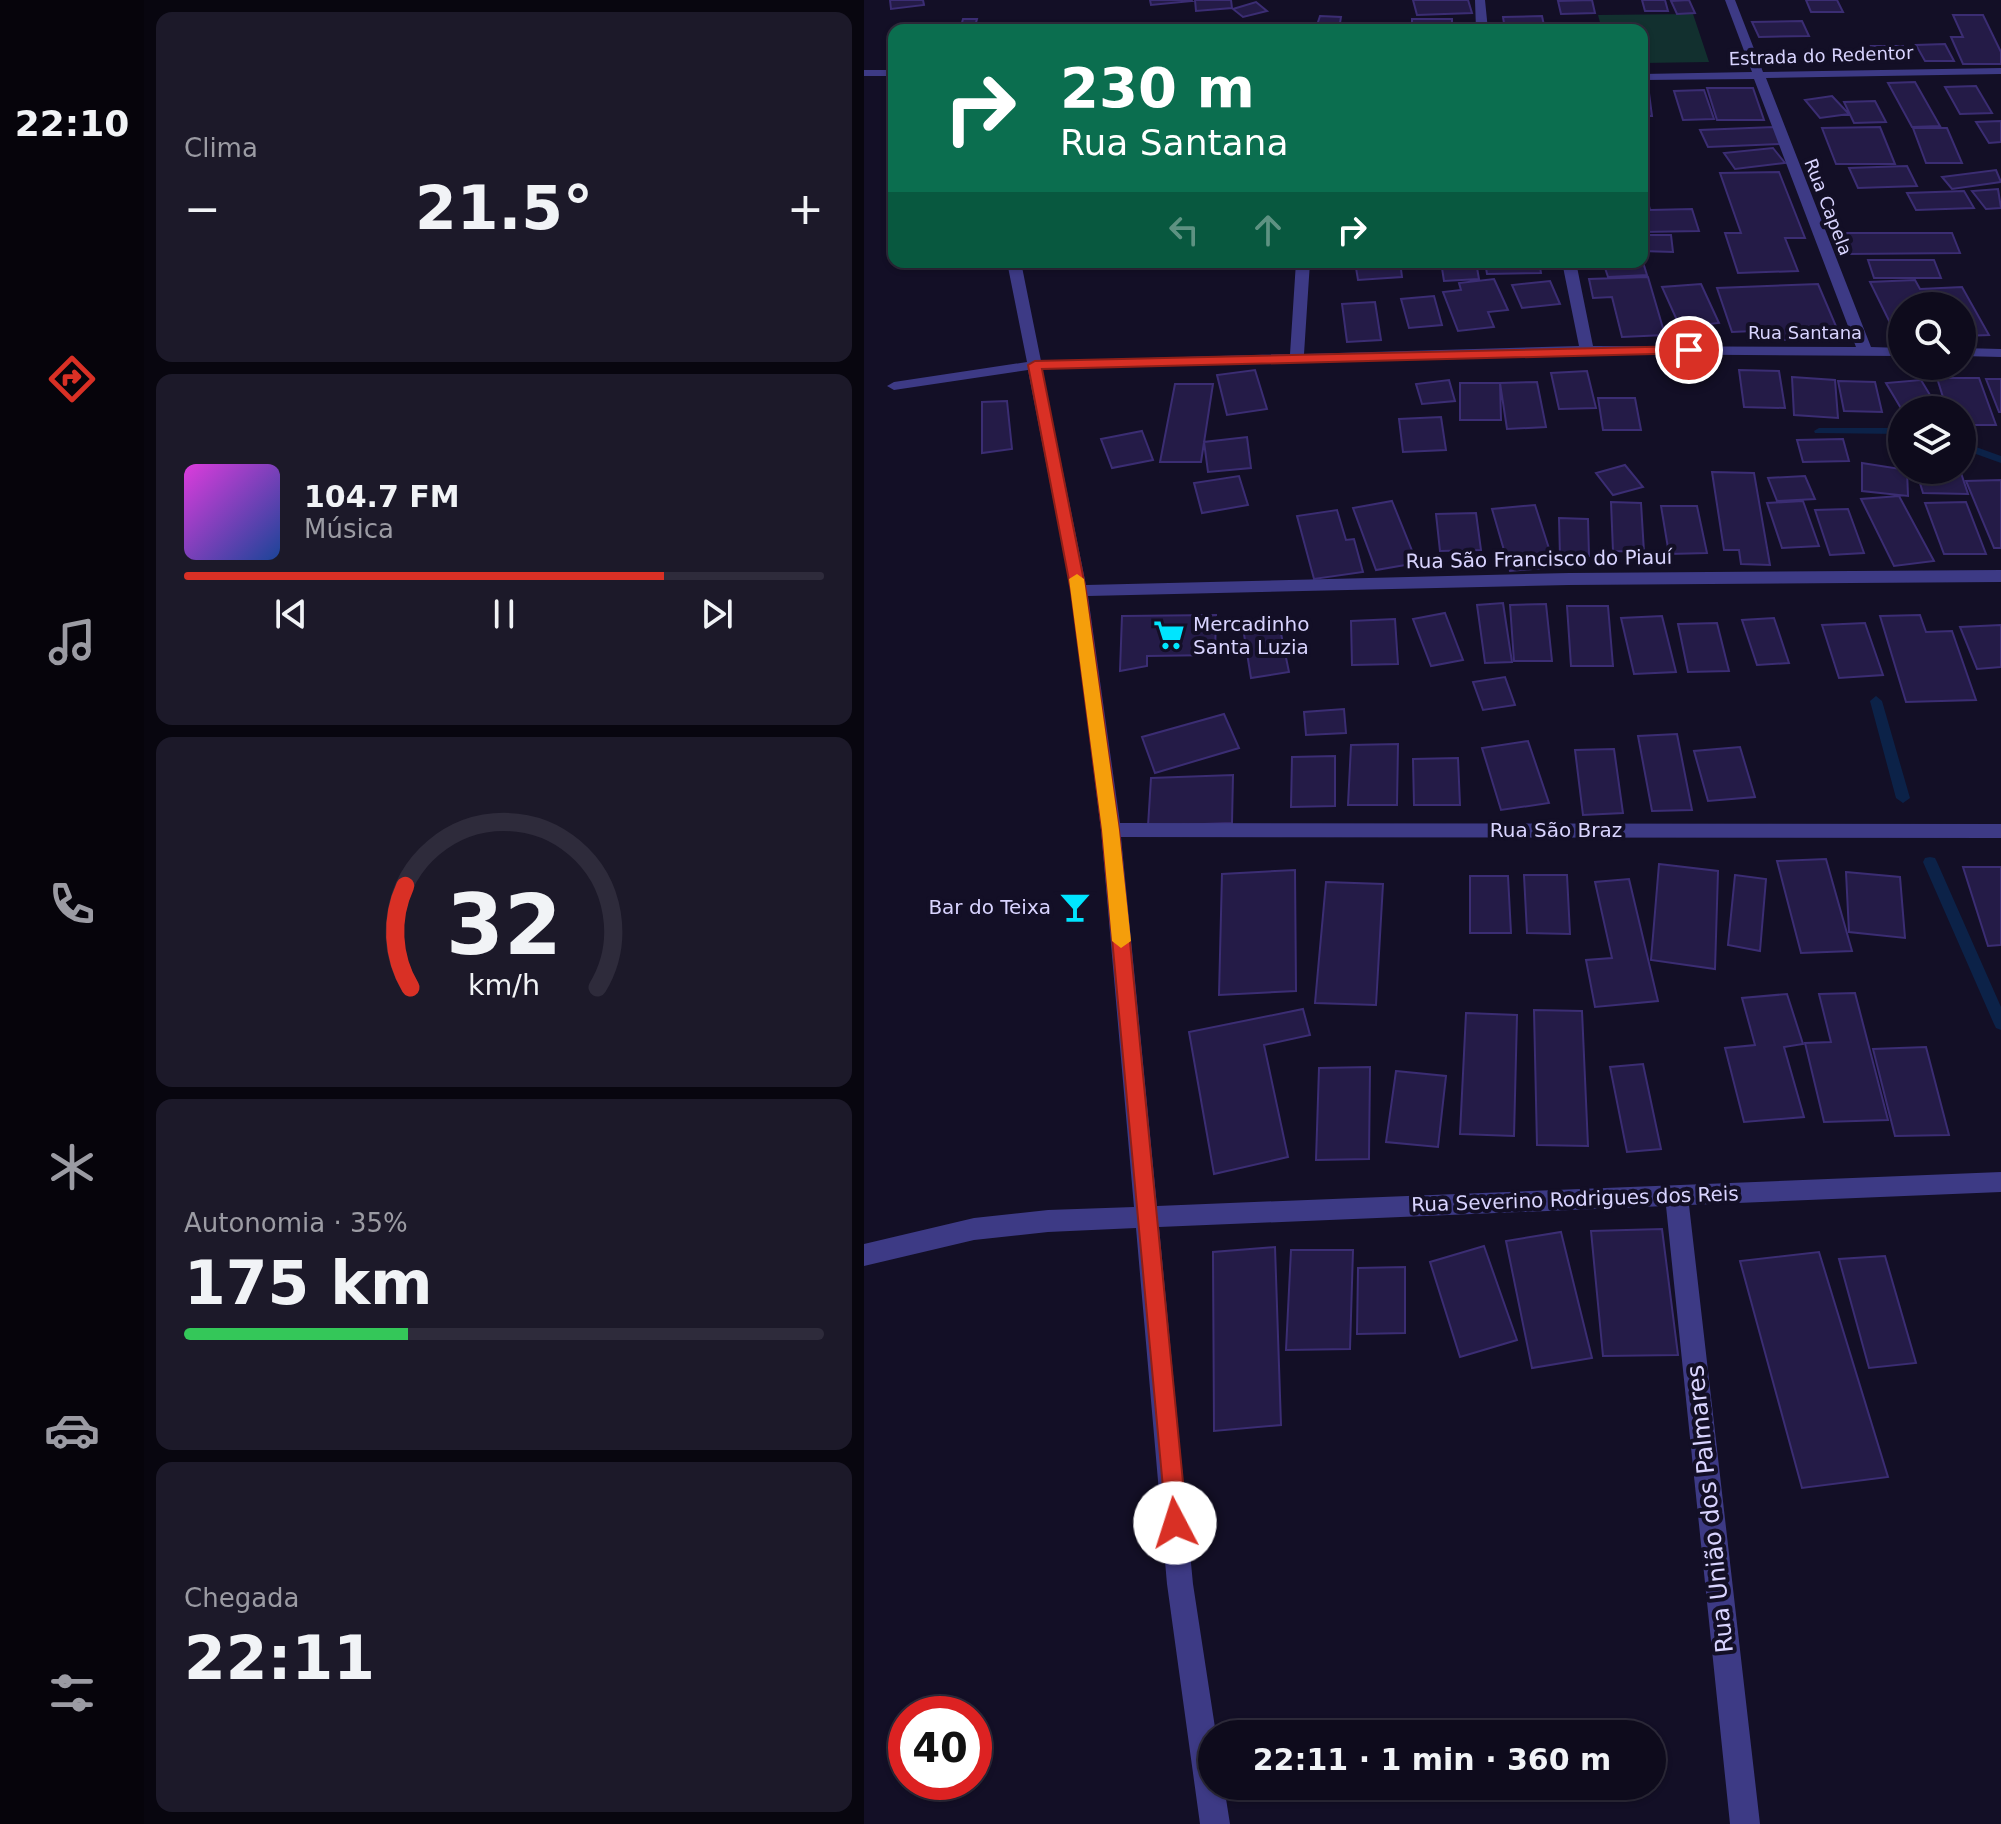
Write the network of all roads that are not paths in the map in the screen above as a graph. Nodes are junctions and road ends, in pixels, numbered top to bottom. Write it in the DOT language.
graph roads {
  1 [pos="1480,0"];
  2 [pos="1730,0"];
  3 [pos="1482,24"];
  4 [pos="864,73"];
  5 [pos="888,73"];
  6 [pos="1999,74"];
  7 [pos="1648,77"];
  8 [pos="1757,77"];
  9 [pos="1015,268"];
  10 [pos="1303,268"];
  11 [pos="1570,268"];
  12 [pos="1587,350"];
  13 [pos="1865,351"];
  14 [pos="1888,352"];
  15 [pos="1976,352"];
  16 [pos="2001,353"];
  17 [pos="1297,357"];
  18 [pos="1035,365"];
  19 [pos="894,386"];
  20 [pos="2001,576"];
  21 [pos="1079,591"];
  22 [pos="1111,830"];
  23 [pos="2001,831"];
  24 [pos="2001,1182"];
  25 [pos="1676,1195"];
  26 [pos="1148,1215"];
  27 [pos="864,1255"];
  28 [pos="1215,1824"];
  29 [pos="1745,1824"];
  1 -- 3 [label="street"];
  2 -- 8 [label="street, Rua Capela"];
  4 -- 5 [label="street"];
  6 -- 8 [label="street, Estrada do Redentor"];
  7 -- 8 [label="street, Estrada do Redentor"];
  8 -- 13 [label="street, Rua Capela"];
  9 -- 18 [label="street"];
  10 -- 17 [label="street"];
  11 -- 12 [label="street"];
  12 -- 13 [label="street, Rua Santana"];
  12 -- 17 [label="street, Rua Santana"];
  13 -- 14 [label="street, Rua Santana"];
  15 -- 16 [label="street"];
  17 -- 18 [label="street, Rua Santana"];
  18 -- 19 [label="street, Rua Santana"];
  18 -- 21 [label="street"];
  20 -- 21 [label="street, Rua São Francisco do Piauí"];
  21 -- 22 [label="street"];
  22 -- 23 [label="street, Rua São Braz"];
  22 -- 26 [label="street"];
  24 -- 25 [label="street, Rua Severino Rodrigues dos Reis"];
  25 -- 26 [label="street, Rua Severino Rodrigues dos Reis"];
  25 -- 29 [label="street, Rua União dos Palmares"];
  26 -- 27 [label="street, Rua Severino Rodrigues dos Reis"];
  26 -- 28 [label="street"];
}
